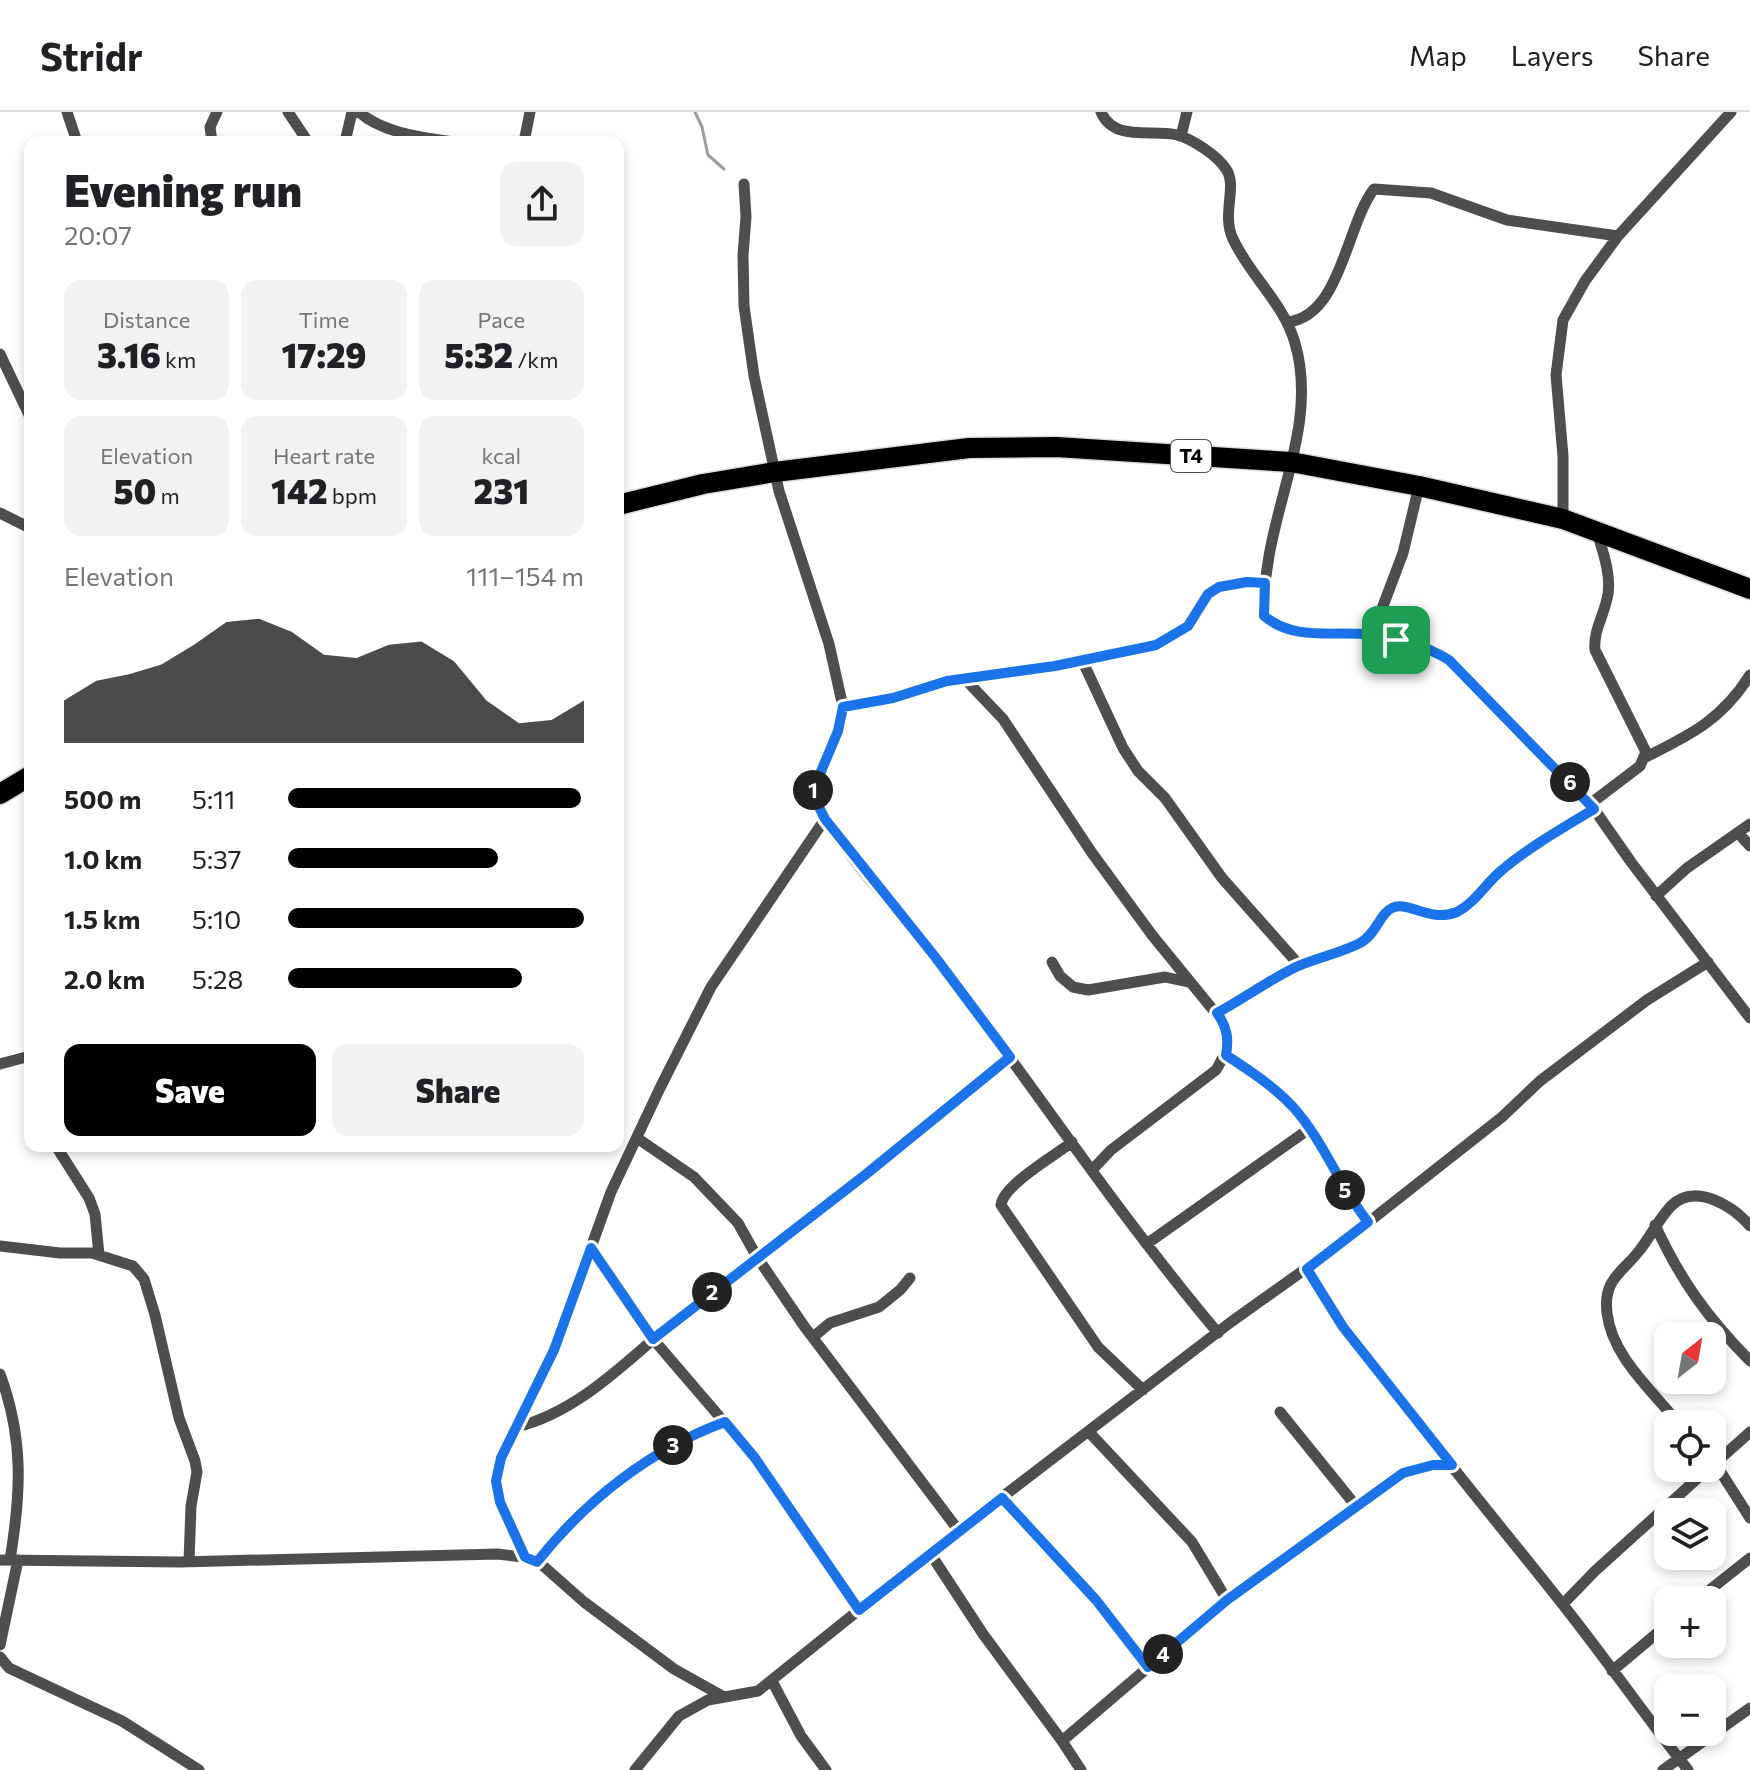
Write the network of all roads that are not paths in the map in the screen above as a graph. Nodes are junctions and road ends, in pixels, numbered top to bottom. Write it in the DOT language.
graph roads {
  1 [pos="67,112"];
  2 [pos="217,112"];
  3 [pos="288,112"];
  4 [pos="352,112"];
  5 [pos="359,112"];
  6 [pos="530,112"];
  7 [pos="1101,112"];
  8 [pos="1187,112"];
  9 [pos="1731,112"];
  10 [pos="75,136"];
  11 [pos="211,136"];
  12 [pos="304,136"];
  13 [pos="346,136"];
  14 [pos="427,136"];
  15 [pos="525,136"];
  16 [pos="1181,136"];
  17 [pos="744,184"];
  18 [pos="1618,236"];
  19 [pos="1287,322"];
  20 [pos="0,354"];
  21 [pos="24,404"];
  22 [pos="1291,462"];
  23 [pos="775,472"];
  24 [pos="1419,486"];
  25 [pos="624,504"];
  26 [pos="0,513"];
  27 [pos="1563,519"];
  28 [pos="24,525"];
  29 [pos="1597,531"];
  30 [pos="1265,583"];
  31 [pos="1750,589"];
  32 [pos="1372,635"];
  33 [pos="1082,660"];
  34 [pos="1750,675"];
  35 [pos="964,678"];
  36 [pos="843,707"];
  37 [pos="1644,758"];
  38 [pos="24,780"];
  39 [pos="0,794"];
  40 [pos="1592,806"];
  41 [pos="825,819"];
  42 [pos="1750,824"];
  43 [pos="1739,834"];
  44 [pos="1750,846"];
  45 [pos="1656,896"];
  46 [pos="1052,962"];
  47 [pos="1708,962"];
  48 [pos="1300,966"];
  49 [pos="1190,983"];
  50 [pos="1217,1013"];
  51 [pos="1750,1018"];
  52 [pos="1226,1055"];
  53 [pos="1010,1057"];
  54 [pos="24,1058"];
  55 [pos="0,1064"];
  56 [pos="1309,1129"];
  57 [pos="637,1138"];
  58 [pos="1072,1142"];
  59 [pos="60,1152"];
  60 [pos="1092,1170"];
  61 [pos="1368,1222"];
  62 [pos="1655,1225"];
  63 [pos="1750,1226"];
  64 [pos="1148,1243"];
  65 [pos="0,1246"];
  66 [pos="591,1248"];
  67 [pos="99,1255"];
  68 [pos="757,1257"];
  69 [pos="1307,1269"];
  70 [pos="910,1278"];
  71 [pos="1218,1333"];
  72 [pos="813,1337"];
  73 [pos="653,1339"];
  74 [pos="1750,1361"];
  75 [pos="0,1374"];
  76 [pos="1143,1390"];
  77 [pos="1668,1410"];
  78 [pos="1280,1412"];
  79 [pos="725,1422"];
  80 [pos="516,1427"];
  81 [pos="1089,1432"];
  82 [pos="1750,1432"];
  83 [pos="1726,1453"];
  84 [pos="1452,1465"];
  85 [pos="1694,1482"];
  86 [pos="1724,1482"];
  87 [pos="1002,1498"];
  88 [pos="1356,1506"];
  89 [pos="1750,1518"];
  90 [pos="959,1531"];
  91 [pos="930,1553"];
  92 [pos="1750,1558"];
  93 [pos="9,1560"];
  94 [pos="531,1560"];
  95 [pos="189,1562"];
  96 [pos="1715,1586"];
  97 [pos="1227,1600"];
  98 [pos="1563,1604"];
  99 [pos="859,1610"];
  100 [pos="1654,1636"];
  101 [pos="0,1645"];
  102 [pos="1,1661"];
  103 [pos="1148,1667"];
  104 [pos="1612,1671"];
  105 [pos="772,1681"];
  106 [pos="724,1697"];
  107 [pos="1750,1708"];
  108 [pos="1062,1741"];
  109 [pos="1679,1758"];
  110 [pos="1079,1769"];
  111 [pos="199,1770"];
  112 [pos="635,1770"];
  113 [pos="826,1770"];
  114 [pos="1663,1770"];
  115 [pos="1688,1770"];
  1 -- 10 [label="street"];
  2 -- 11 [label="street"];
  3 -- 12 [label="street"];
  4 -- 13 [label="street"];
  5 -- 14 [label="street"];
  6 -- 15 [label="street"];
  7 -- 16 [label="street"];
  8 -- 16 [label="street"];
  9 -- 18 [label="street"];
  16 -- 19 [label="street"];
  17 -- 23 [label="street"];
  18 -- 19 [label="street"];
  18 -- 27 [label="street"];
  19 -- 22 [label="street"];
  20 -- 21 [label="street"];
  22 -- 23 [label="highway, T4"];
  22 -- 24 [label="highway, T4"];
  22 -- 30 [label="street"];
  23 -- 25 [label="highway, T4"];
  23 -- 36 [label="street"];
  24 -- 27 [label="highway, T4"];
  24 -- 32 [label="street"];
  26 -- 28 [label="street"];
  27 -- 29 [label="highway, T4"];
  29 -- 31 [label="highway, T4"];
  29 -- 37 [label="street"];
  30 -- 32 [label="street"];
  30 -- 33 [label="street"];
  32 -- 40 [label="street"];
  33 -- 35 [label="street"];
  33 -- 48 [label="street"];
  34 -- 37 [label="street"];
  35 -- 36 [label="street"];
  35 -- 49 [label="street"];
  36 -- 41 [label="street"];
  37 -- 40 [label="street"];
  38 -- 39 [label="highway"];
  40 -- 45 [label="street"];
  40 -- 48 [label="street"];
  41 -- 53 [label="street"];
  41 -- 57 [label="street"];
  42 -- 43 [label="street"];
  43 -- 44 [label="street"];
  43 -- 45 [label="street"];
  45 -- 47 [label="street"];
  46 -- 49 [label="street"];
  47 -- 51 [label="street"];
  47 -- 61 [label="street"];
  48 -- 50 [label="street"];
  49 -- 50 [label="street"];
  50 -- 52 [label="street"];
  52 -- 56 [label="street"];
  52 -- 60 [label="street"];
  53 -- 58 [label="street"];
  53 -- 68 [label="street"];
  54 -- 55 [label="street"];
  56 -- 61 [label="street"];
  56 -- 64 [label="street"];
  57 -- 66 [label="street"];
  57 -- 68 [label="street"];
  58 -- 60 [label="street"];
  58 -- 76 [label="street"];
  59 -- 67 [label="street"];
  60 -- 64 [label="street"];
  61 -- 69 [label="street"];
  62 -- 63 [label="street"];
  62 -- 74 [label="street"];
  62 -- 77 [label="street"];
  64 -- 71 [label="street"];
  65 -- 67 [label="street"];
  66 -- 73 [label="street"];
  66 -- 80 [label="street"];
  67 -- 95 [label="street"];
  68 -- 72 [label="street"];
  68 -- 73 [label="street"];
  69 -- 71 [label="street"];
  69 -- 84 [label="street"];
  70 -- 72 [label="street"];
  71 -- 76 [label="street"];
  72 -- 90 [label="street"];
  73 -- 79 [label="street"];
  73 -- 80 [label="street"];
  75 -- 93 [label="street"];
  76 -- 81 [label="street"];
  78 -- 88 [label="street"];
  79 -- 94 [label="street"];
  79 -- 99 [label="street"];
  80 -- 94 [label="street"];
  81 -- 87 [label="street"];
  81 -- 97 [label="street"];
  82 -- 83 [label="street"];
  84 -- 88 [label="street"];
  84 -- 98 [label="street"];
  85 -- 98 [label="street"];
  86 -- 89 [label="street"];
  87 -- 90 [label="street"];
  87 -- 103 [label="street"];
  88 -- 97 [label="street"];
  90 -- 91 [label="street"];
  91 -- 99 [label="street"];
  91 -- 108 [label="street"];
  92 -- 96 [label="street"];
  93 -- 95 [label="street"];
  93 -- 101 [label="street"];
  94 -- 95 [label="street"];
  94 -- 106 [label="street"];
  97 -- 103 [label="street"];
  98 -- 104 [label="street"];
  99 -- 105 [label="street"];
  100 -- 104 [label="street"];
  102 -- 111 [label="street"];
  103 -- 108 [label="street"];
  104 -- 109 [label="street"];
  105 -- 106 [label="street"];
  105 -- 113 [label="street"];
  106 -- 112 [label="street"];
  107 -- 109 [label="street"];
  108 -- 110 [label="street"];
  109 -- 114 [label="street"];
  109 -- 115 [label="street"];
}
